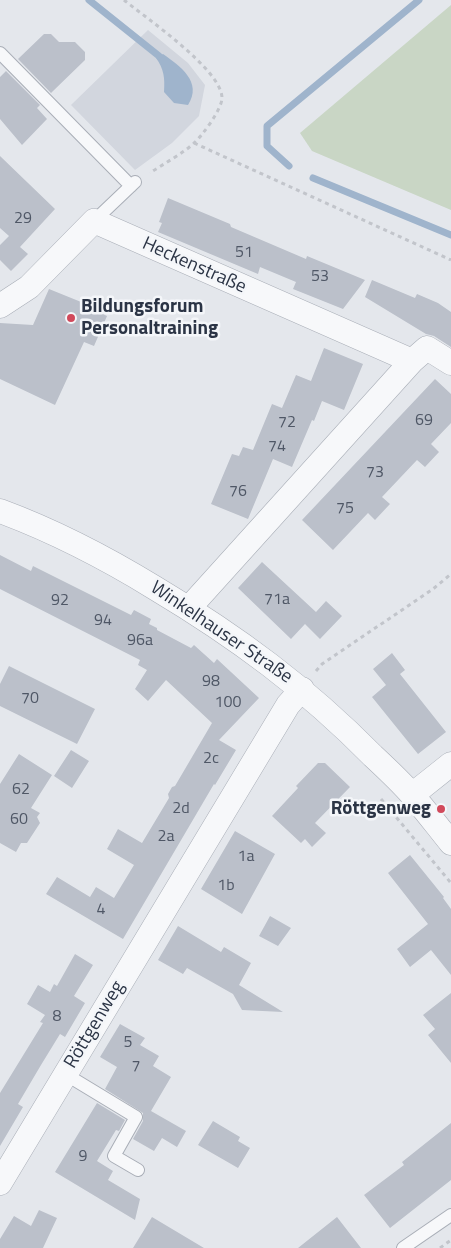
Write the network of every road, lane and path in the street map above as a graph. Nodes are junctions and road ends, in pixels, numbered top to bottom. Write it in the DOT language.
graph roads {
  1 [pos="124,0"];
  2 [pos="0,53"];
  3 [pos="194,143"];
  4 [pos="133,184"];
  5 [pos="94,221"];
  6 [pos="451,260"];
  7 [pos="0,306"];
  8 [pos="412,361"];
  9 [pos="451,363"];
  10 [pos="0,510"];
  11 [pos="451,574"];
  12 [pos="189,608"];
  13 [pos="302,689"];
  14 [pos="451,764"];
  15 [pos="377,794"];
  16 [pos="412,795"];
  17 [pos="451,843"];
  18 [pos="451,884"];
  19 [pos="65,1074"];
  20 [pos="138,1170"];
  21 [pos="0,1183"];
  22 [pos="451,1215"];
  23 [pos="451,1240"];
  24 [pos="403,1248"];
  25 [pos="440,1248"];
  1 -- 3 [label="path"];
  2 -- 4 [label="lane"];
  3 -- 4 [label="path"];
  3 -- 6 [label="path"];
  4 -- 5 [label="lane"];
  5 -- 7 [label="street"];
  5 -- 8 [label="street, Heckenstraße"];
  8 -- 9 [label="street"];
  8 -- 12 [label="street"];
  10 -- 12 [label="street, Winkelhauser Straße"];
  11 -- 13 [label="path"];
  12 -- 13 [label="street, Winkelhauser Straße"];
  13 -- 16 [label="street, Winkelhauser Straße"];
  13 -- 19 [label="street, Röttgenweg"];
  14 -- 16 [label="street"];
  15 -- 18 [label="path"];
  16 -- 17 [label="street, Winkelhauser Straße"];
  19 -- 20 [label="lane"];
  19 -- 21 [label="street, Röttgenweg"];
  22 -- 24 [label="lane"];
  23 -- 25 [label="path"];
}
